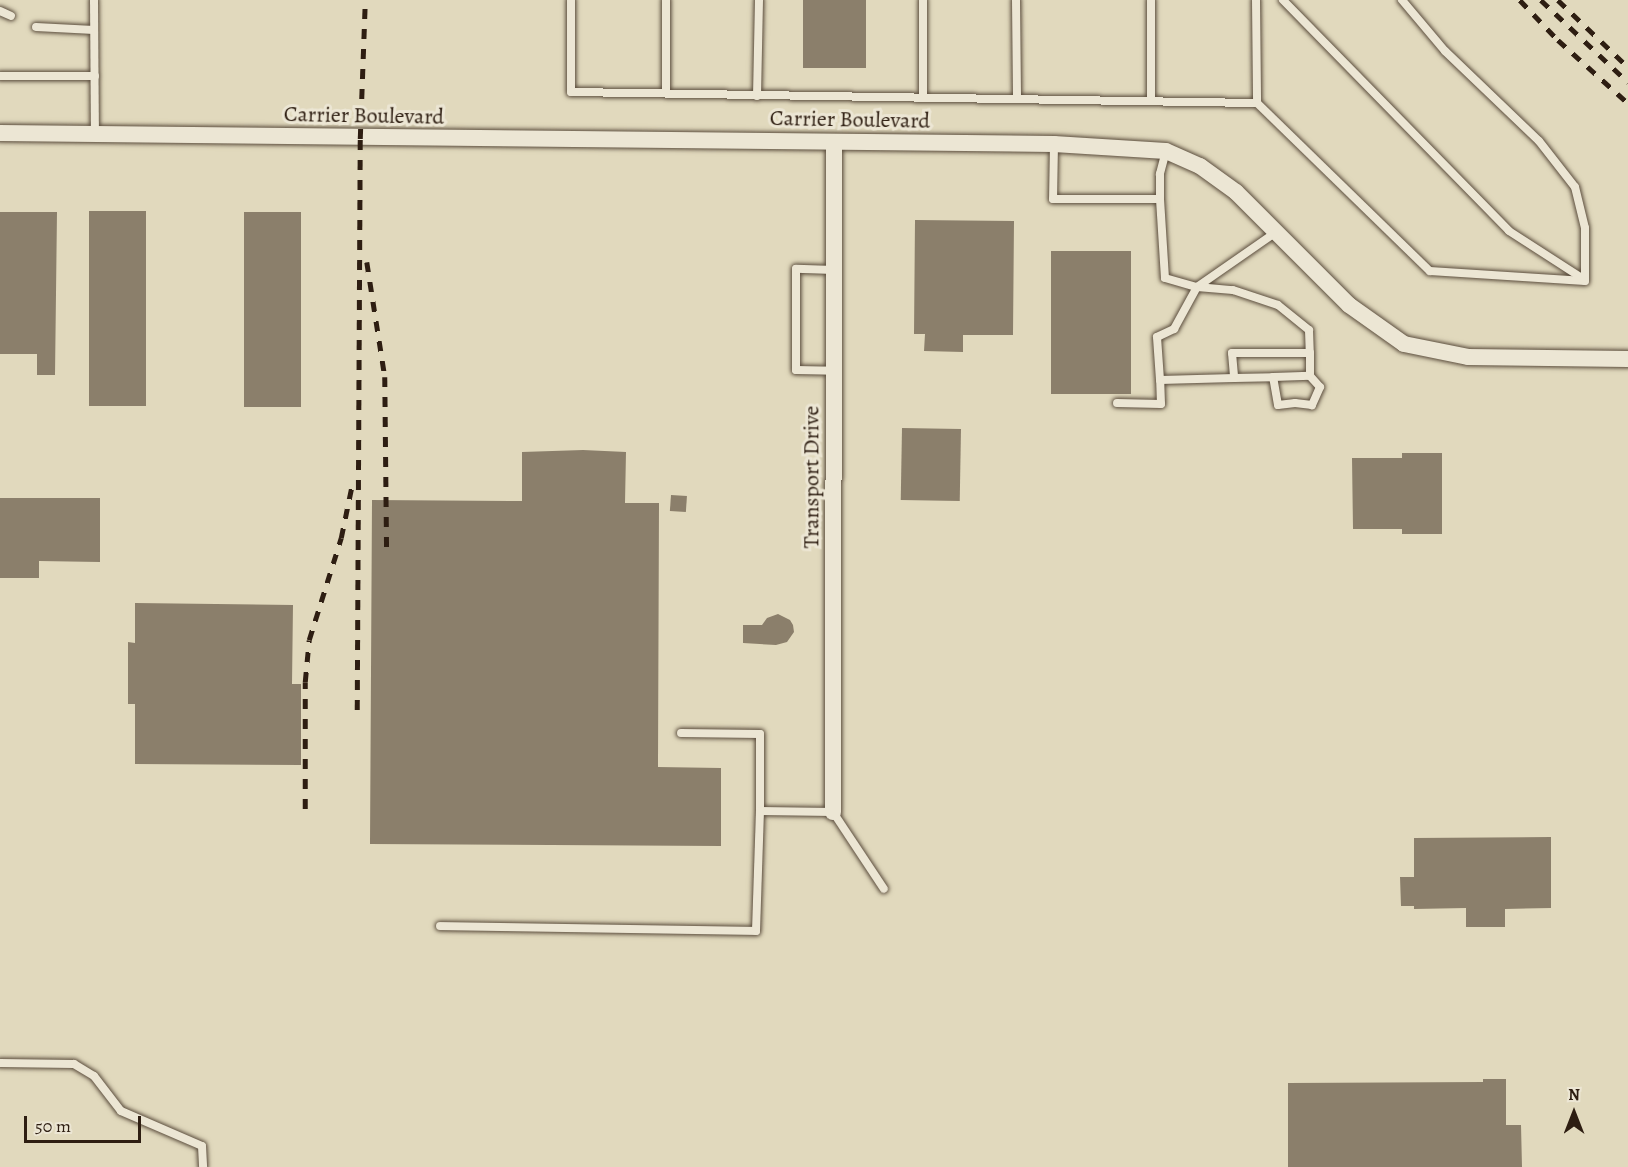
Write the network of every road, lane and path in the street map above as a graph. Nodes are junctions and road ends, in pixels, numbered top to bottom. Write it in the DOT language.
graph roads {
  1 [pos="94,0"];
  2 [pos="571,0"];
  3 [pos="666,0"];
  4 [pos="759,0"];
  5 [pos="923,0"];
  6 [pos="1016,0"];
  7 [pos="1151,0"];
  8 [pos="1256,0"];
  9 [pos="1283,0"];
  10 [pos="1402,0"];
  11 [pos="0,11"];
  12 [pos="11,16"];
  13 [pos="36,27"];
  14 [pos="94,30"];
  15 [pos="0,76"];
  16 [pos="95,76"];
  17 [pos="666,93"];
  18 [pos="757,96"];
  19 [pos="923,98"];
  20 [pos="1017,99"];
  21 [pos="1151,101"];
  22 [pos="1257,103"];
  23 [pos="0,133"];
  24 [pos="95,135"];
  25 [pos="834,142"];
  26 [pos="1054,144"];
  27 [pos="1166,151"];
  28 [pos="1160,199"];
  29 [pos="1276,231"];
  30 [pos="835,270"];
  31 [pos="1586,281"];
  32 [pos="1197,286"];
  33 [pos="1310,353"];
  34 [pos="1628,359"];
  35 [pos="835,371"];
  36 [pos="1310,376"];
  37 [pos="1273,377"];
  38 [pos="1234,378"];
  39 [pos="1160,380"];
  40 [pos="1117,403"];
  41 [pos="681,733"];
  42 [pos="760,812"];
  43 [pos="833,812"];
  44 [pos="884,890"];
  45 [pos="440,926"];
  46 [pos="0,1063"];
  47 [pos="203,1167"];
  1 -- 14 [label="lane"];
  2 -- 17 [label="lane"];
  3 -- 17 [label="lane"];
  4 -- 18 [label="lane"];
  5 -- 19 [label="lane"];
  6 -- 20 [label="lane"];
  7 -- 21 [label="lane"];
  8 -- 22 [label="lane"];
  9 -- 31 [label="lane"];
  10 -- 31 [label="lane"];
  11 -- 12 [label="lane"];
  13 -- 14 [label="lane"];
  14 -- 16 [label="lane"];
  15 -- 16 [label="lane"];
  16 -- 24 [label="lane"];
  17 -- 18 [label="lane"];
  18 -- 19 [label="lane"];
  19 -- 20 [label="lane"];
  20 -- 21 [label="lane"];
  21 -- 22 [label="lane"];
  22 -- 31 [label="lane"];
  23 -- 24 [label="street, Carrier Boulevard"];
  24 -- 25 [label="street, Carrier Boulevard"];
  25 -- 26 [label="street, Carrier Boulevard"];
  25 -- 30 [label="street, Transport Drive"];
  26 -- 27 [label="street, Carrier Boulevard"];
  26 -- 28 [label="lane"];
  27 -- 28 [label="lane"];
  27 -- 29 [label="street, Carrier Boulevard"];
  28 -- 32 [label="lane"];
  29 -- 32 [label="lane"];
  29 -- 34 [label="street, Carrier Boulevard"];
  30 -- 35 [label="street, Transport Drive"];
  30 -- 35 [label="lane"];
  32 -- 33 [label="lane"];
  32 -- 39 [label="lane"];
  33 -- 36 [label="lane"];
  33 -- 38 [label="lane"];
  35 -- 43 [label="street, Transport Drive"];
  36 -- 37 [label="lane"];
  36 -- 37 [label="lane"];
  37 -- 38 [label="lane"];
  38 -- 39 [label="lane"];
  39 -- 40 [label="lane"];
  41 -- 42 [label="lane"];
  42 -- 43 [label="lane"];
  42 -- 45 [label="lane"];
  43 -- 44 [label="lane"];
  46 -- 47 [label="lane"];
}
